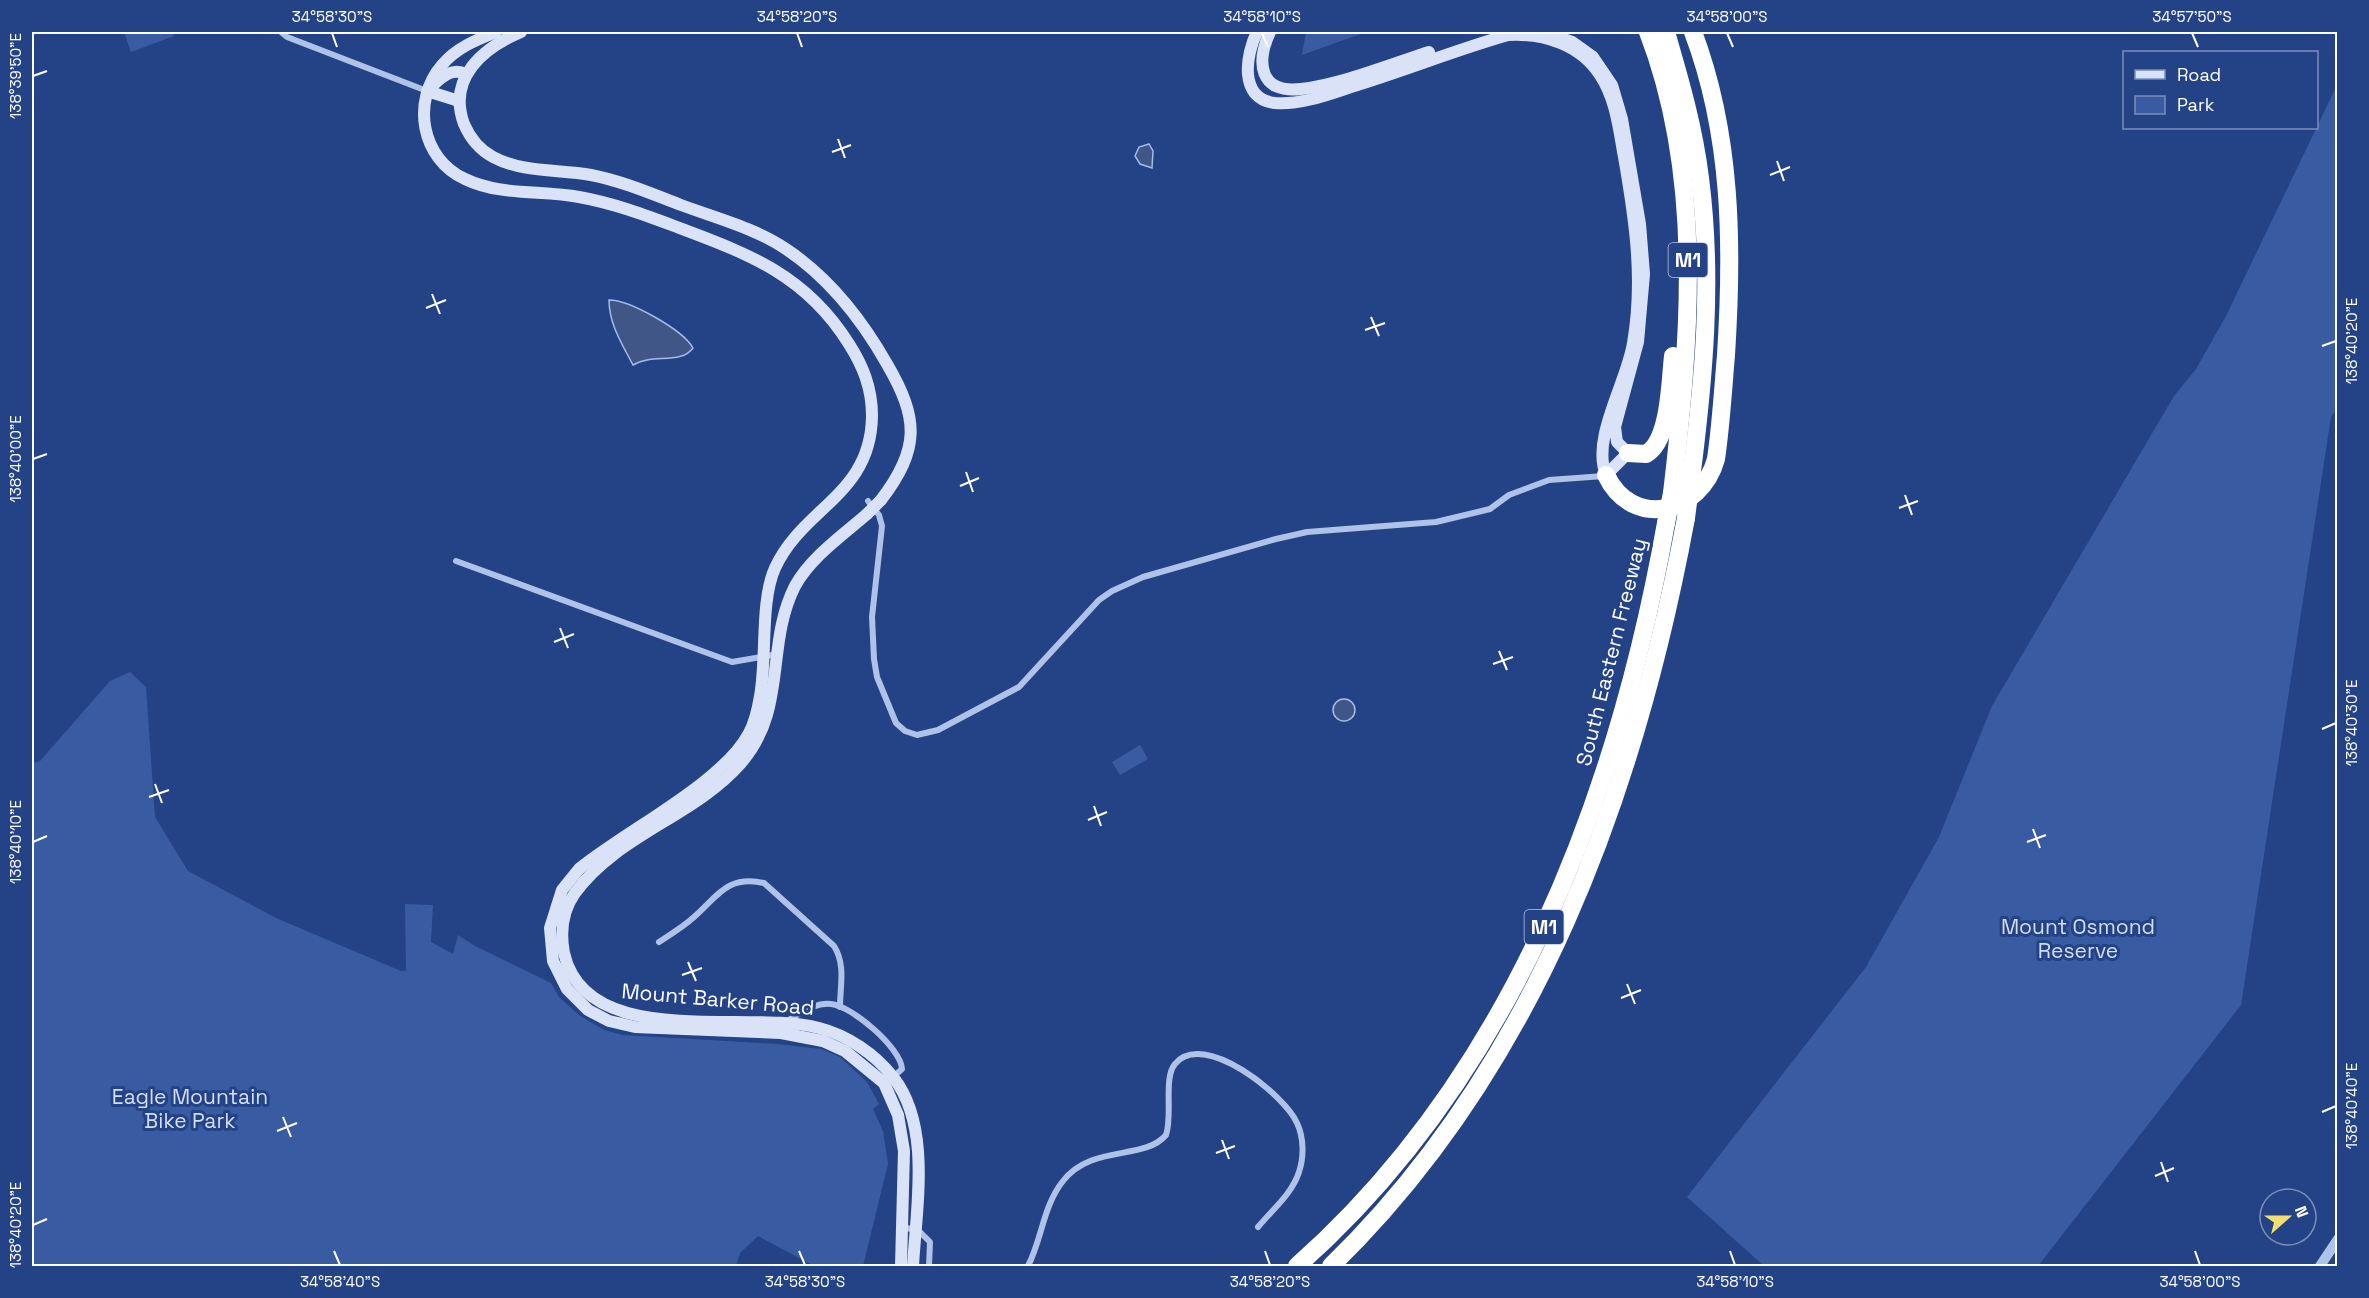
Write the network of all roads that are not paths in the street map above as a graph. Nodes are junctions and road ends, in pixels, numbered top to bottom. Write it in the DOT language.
graph roads {
  1 [pos="281,32"];
  2 [pos="496,32"];
  3 [pos="521,32"];
  4 [pos="1257,32"];
  5 [pos="1270,32"];
  6 [pos="1502,32"];
  7 [pos="1544,32"];
  8 [pos="1693,32"];
  9 [pos="1655,36"];
  10 [pos="466,74"];
  11 [pos="427,91"];
  12 [pos="459,101"];
  13 [pos="1628,453"];
  14 [pos="1604,476"];
  15 [pos="872,505"];
  16 [pos="456,561"];
  17 [pos="778,654"];
  18 [pos="764,655"];
  19 [pos="659,942"];
  20 [pos="840,1007"];
  21 [pos="782,1023"];
  22 [pos="889,1080"];
  23 [pos="1258,1227"];
  24 [pos="909,1228"];
  25 [pos="2337,1239"];
  26 [pos="901,1266"];
  27 [pos="913,1266"];
  28 [pos="929,1266"];
  29 [pos="1028,1266"];
  30 [pos="1297,1266"];
  31 [pos="1331,1266"];
  32 [pos="2320,1266"];
  1 -- 11 [label="street"];
  2 -- 11 [label="main road, Mount Barker Road"];
  3 -- 10 [label="main road"];
  4 -- 14 [label="main road"];
  5 -- 6 [label="main road"];
  7 -- 13 [label="main road"];
  8 -- 14 [label="highway"];
  9 -- 13 [label="highway"];
  9 -- 30 [label="highway, South Eastern Freeway / M1, bridge"];
  9 -- 31 [label="highway, South Eastern Freeway / M1, bridge"];
  10 -- 11 [label="main road"];
  10 -- 12 [label="main road"];
  11 -- 12 [label="main road"];
  11 -- 18 [label="main road, Mount Barker Road"];
  12 -- 15 [label="main road, Mount Barker Road"];
  13 -- 14 [label="main road"];
  14 -- 15 [label="street"];
  15 -- 17 [label="main road, Mount Barker Road"];
  16 -- 18 [label="street"];
  17 -- 18 [label="street"];
  17 -- 21 [label="main road, Mount Barker Road"];
  18 -- 22 [label="main road, Mount Barker Road"];
  19 -- 20 [label="street"];
  20 -- 21 [label="street"];
  20 -- 22 [label="street"];
  21 -- 22 [label="main road, Mount Barker Road"];
  22 -- 24 [label="main road, Mount Barker Road"];
  23 -- 29 [label="street"];
  24 -- 26 [label="main road, Mount Barker Road"];
  24 -- 27 [label="main road, Mount Barker Road"];
  24 -- 28 [label="street"];
  25 -- 32 [label="street"];
}
